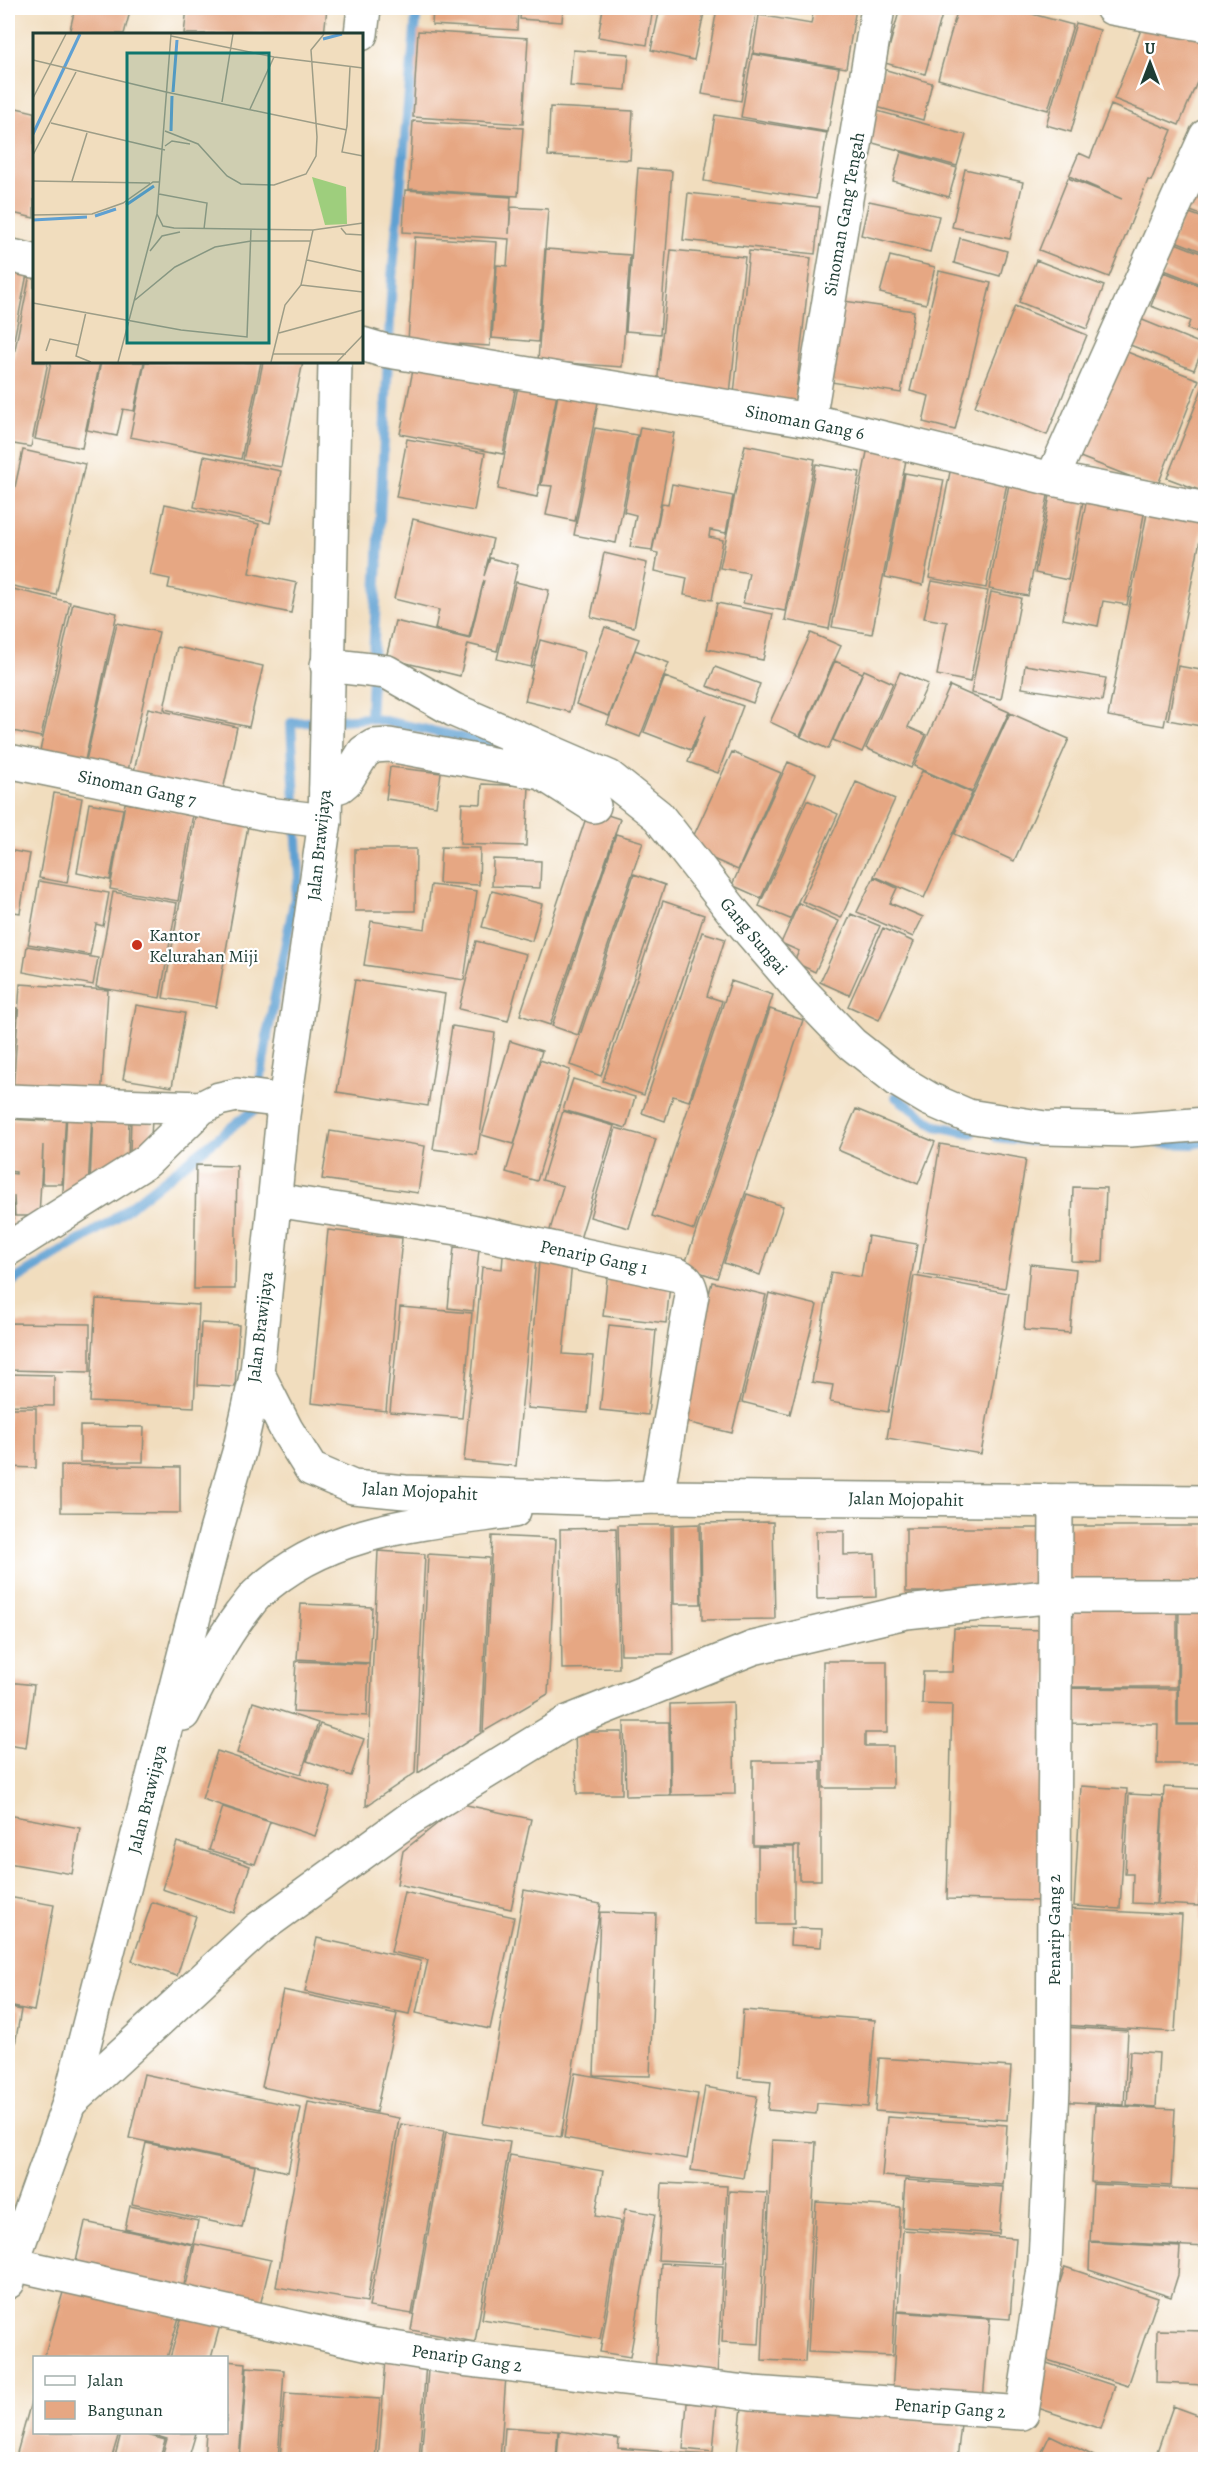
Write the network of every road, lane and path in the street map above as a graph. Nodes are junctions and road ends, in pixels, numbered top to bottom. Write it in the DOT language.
graph roads {
  1 [pos="364,8"];
  2 [pos="878,8"];
  3 [pos="1112,8"];
  4 [pos="1206,25"];
  5 [pos="361,33"];
  6 [pos="1206,136"];
  7 [pos="8,255"];
  8 [pos="33,261"];
  9 [pos="381,349"];
  10 [pos="334,363"];
  11 [pos="809,420"];
  12 [pos="1052,479"];
  13 [pos="1206,509"];
  14 [pos="327,671"];
  15 [pos="8,761"];
  16 [pos="326,774"];
  17 [pos="594,806"];
  18 [pos="319,821"];
  19 [pos="261,1098"];
  20 [pos="8,1101"];
  21 [pos="201,1108"];
  22 [pos="1206,1124"];
  23 [pos="274,1200"];
  24 [pos="8,1249"];
  25 [pos="257,1372"];
  26 [pos="657,1497"];
  27 [pos="608,1498"];
  28 [pos="1056,1501"];
  29 [pos="1206,1502"];
  30 [pos="1055,1596"];
  31 [pos="1206,1596"];
  32 [pos="155,1770"];
  33 [pos="69,2103"];
  34 [pos="9,2269"];
  1 -- 5 [label="street"];
  2 -- 11 [label="street, Sinoman Gang Tengah"];
  3 -- 4 [label="street"];
  6 -- 12 [label="street"];
  7 -- 8 [label="street"];
  9 -- 11 [label="street, Sinoman Gang 6"];
  10 -- 14 [label="street, Jalan Brawijaya"];
  11 -- 12 [label="street, Sinoman Gang 6"];
  12 -- 13 [label="street, Sinoman Gang 6"];
  14 -- 16 [label="street, Jalan Brawijaya"];
  14 -- 22 [label="street, Gang Sungai"];
  15 -- 18 [label="street, Sinoman Gang 7"];
  16 -- 17 [label="street"];
  16 -- 18 [label="street, Jalan Brawijaya"];
  18 -- 19 [label="street, Jalan Brawijaya"];
  19 -- 21 [label="street"];
  19 -- 23 [label="street, Jalan Brawijaya"];
  20 -- 21 [label="street"];
  21 -- 24 [label="street"];
  23 -- 25 [label="street, Jalan Brawijaya"];
  23 -- 26 [label="street, Penarip Gang 1"];
  25 -- 27 [label="street, Jalan Mojopahit"];
  25 -- 32 [label="street, Jalan Brawijaya"];
  26 -- 27 [label="street, Jalan Mojopahit"];
  26 -- 28 [label="street, Jalan Mojopahit"];
  27 -- 32 [label="street, Jalan Mojopahit"];
  28 -- 29 [label="street, Jalan Mojopahit"];
  28 -- 30 [label="street, Penarip Gang 2"];
  30 -- 31 [label="street"];
  30 -- 33 [label="street"];
  30 -- 34 [label="street, Penarip Gang 2"];
  32 -- 33 [label="street, Jalan Brawijaya"];
  33 -- 34 [label="street, Jalan Brawijaya"];
}
